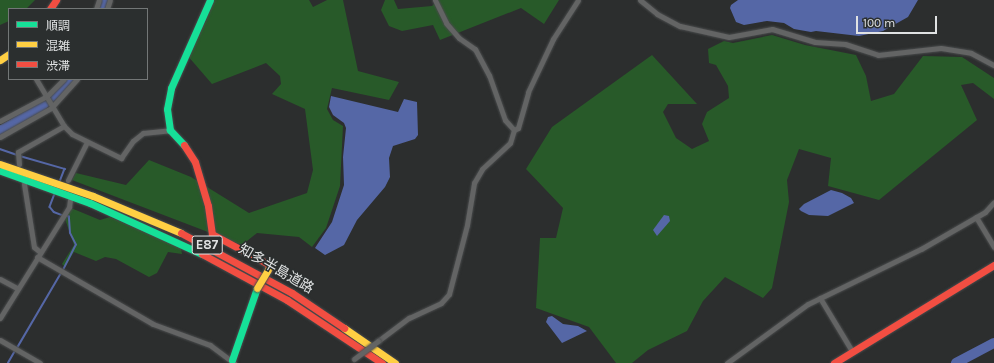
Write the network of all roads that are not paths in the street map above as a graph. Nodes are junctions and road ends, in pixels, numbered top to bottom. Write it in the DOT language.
graph roads {
  1 [pos="210,0"];
  2 [pos="435,0"];
  3 [pos="578,0"];
  4 [pos="640,0"];
  5 [pos="994,65"];
  6 [pos="37,80"];
  7 [pos="63,80"];
  8 [pos="76,80"];
  9 [pos="47,96"];
  10 [pos="53,106"];
  11 [pos="0,121"];
  12 [pos="64,126"];
  13 [pos="170,130"];
  14 [pos="514,130"];
  15 [pos="0,136"];
  16 [pos="87,142"];
  17 [pos="0,164"];
  18 [pos="19,164"];
  19 [pos="0,171"];
  20 [pos="68,180"];
  21 [pos="24,184"];
  22 [pos="70,200"];
  23 [pos="994,202"];
  24 [pos="976,217"];
  25 [pos="994,247"];
  26 [pos="40,252"];
  27 [pos="37,257"];
  28 [pos="994,265"];
  29 [pos="0,279"];
  30 [pos="17,288"];
  31 [pos="820,298"];
  32 [pos="0,318"];
  33 [pos="0,340"];
  34 [pos="852,351"];
  35 [pos="353,361"];
  36 [pos="233,362"];
  37 [pos="40,363"];
  38 [pos="382,363"];
  39 [pos="395,363"];
  40 [pos="727,363"];
  41 [pos="834,363"];
  1 -- 13 [label="main road"];
  2 -- 14 [label="street"];
  3 -- 14 [label="street"];
  4 -- 5 [label="street"];
  6 -- 9 [label="street"];
  7 -- 9 [label="street"];
  8 -- 10 [label="street"];
  9 -- 10 [label="street"];
  9 -- 11 [label="street"];
  10 -- 12 [label="street"];
  10 -- 15 [label="street"];
  12 -- 16 [label="street"];
  12 -- 18 [label="street"];
  13 -- 16 [label="street"];
  13 -- 36 [label="main road, bridge"];
  14 -- 35 [label="street, bridge"];
  16 -- 20 [label="street"];
  17 -- 39 [label="main road, 知多半島道路 / E87"];
  19 -- 38 [label="main road, 知多半島道路 / E87"];
  21 -- 26 [label="street"];
  22 -- 26 [label="street"];
  23 -- 24 [label="street"];
  24 -- 25 [label="street"];
  24 -- 31 [label="street"];
  26 -- 27 [label="street"];
  27 -- 30 [label="street"];
  27 -- 36 [label="street"];
  28 -- 34 [label="main road"];
  29 -- 30 [label="street"];
  30 -- 32 [label="street"];
  31 -- 34 [label="street"];
  31 -- 40 [label="street"];
  33 -- 37 [label="street"];
  34 -- 41 [label="main road"];
}
